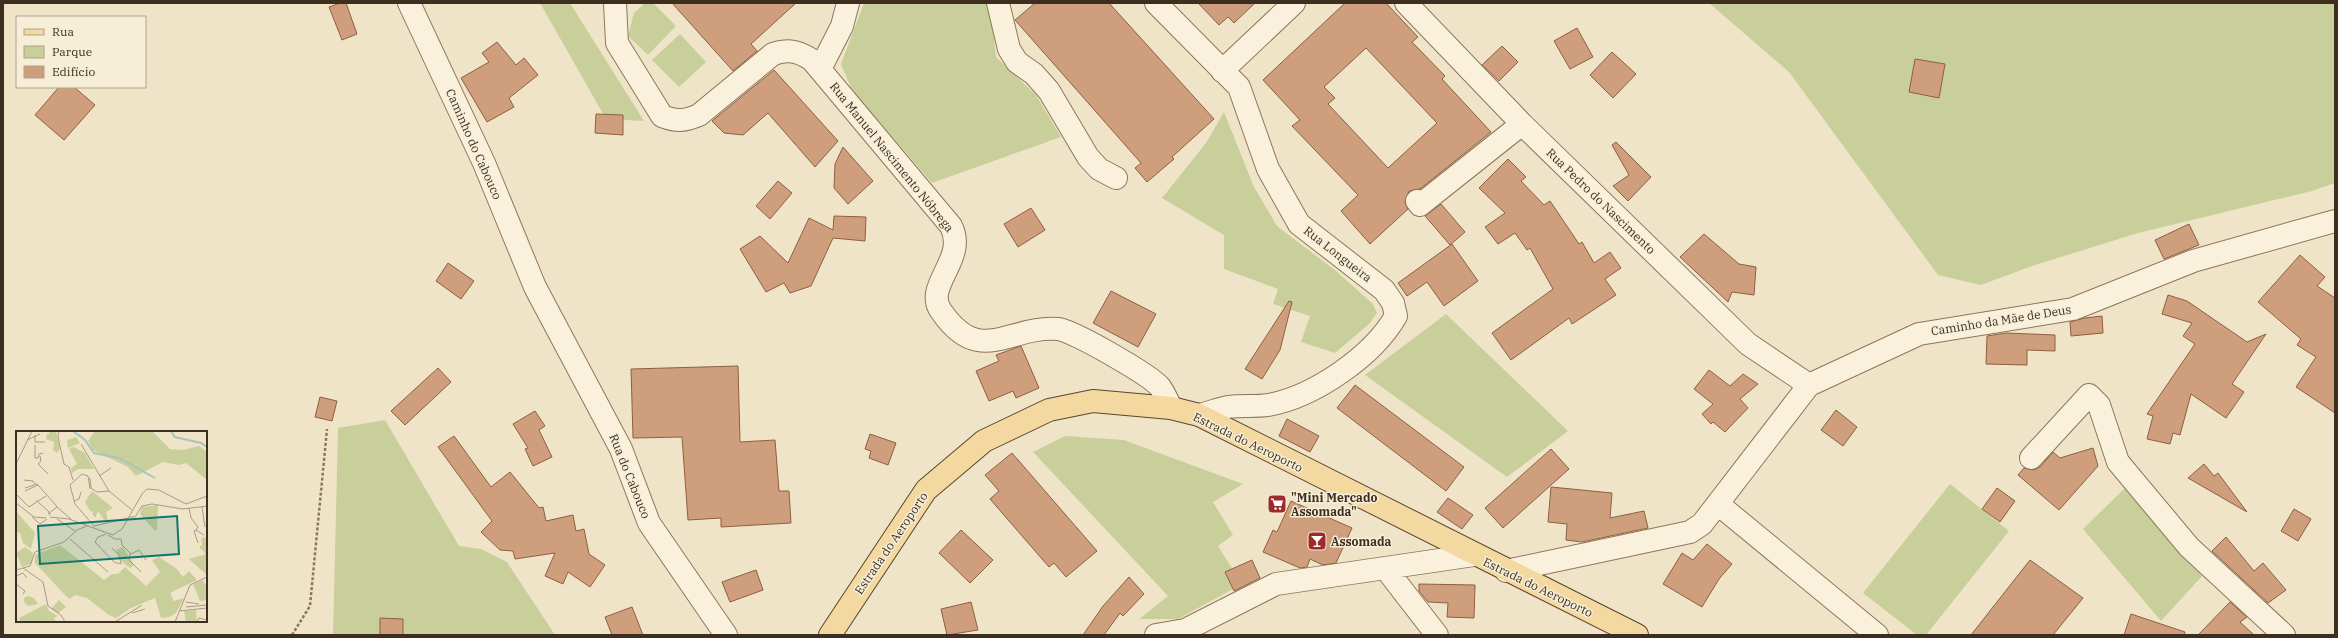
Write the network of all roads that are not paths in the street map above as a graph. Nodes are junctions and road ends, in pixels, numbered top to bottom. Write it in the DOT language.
graph roads {
  1 [pos="409,3"];
  2 [pos="615,3"];
  3 [pos="848,3"];
  4 [pos="998,3"];
  5 [pos="1156,3"];
  6 [pos="1294,3"];
  7 [pos="1406,3"];
  8 [pos="820,68"];
  9 [pos="1222,71"];
  10 [pos="1522,124"];
  11 [pos="1116,178"];
  12 [pos="1417,201"];
  13 [pos="2335,221"];
  14 [pos="535,287"];
  15 [pos="1808,385"];
  16 [pos="1171,408"];
  17 [pos="1199,415"];
  18 [pos="2031,458"];
  19 [pos="1718,504"];
  20 [pos="1474,555"];
  21 [pos="1386,569"];
  22 [pos="1506,571"];
  23 [pos="726,635"];
  24 [pos="830,635"];
  25 [pos="1156,635"];
  26 [pos="1437,635"];
  27 [pos="1637,635"];
  28 [pos="1878,635"];
  29 [pos="2284,635"];
  1 -- 14 [label="street, Caminho do Cabouco"];
  2 -- 8 [label="street, Rua Manuel Nascimento Nóbrega"];
  3 -- 8 [label="street"];
  4 -- 11 [label="street"];
  5 -- 9 [label="street, Rua Longueira"];
  6 -- 9 [label="street"];
  7 -- 10 [label="street, Rua Pedro do Nascimento"];
  8 -- 16 [label="street, Rua Manuel Nascimento Nóbrega"];
  9 -- 17 [label="street, Rua Longueira"];
  10 -- 12 [label="street"];
  10 -- 15 [label="street, Rua Pedro do Nascimento"];
  13 -- 15 [label="street, Caminho da Mãe de Deus"];
  14 -- 23 [label="street, Rua do Cabouco"];
  15 -- 19 [label="street"];
  16 -- 17 [label="main road, Estrada do Aeroporto"];
  16 -- 24 [label="main road, Estrada do Aeroporto"];
  17 -- 20 [label="main road, Estrada do Aeroporto"];
  18 -- 29 [label="street"];
  19 -- 22 [label="street"];
  19 -- 28 [label="street"];
  20 -- 21 [label="street"];
  20 -- 22 [label="main road, Estrada do Aeroporto"];
  21 -- 25 [label="street"];
  21 -- 26 [label="street"];
  22 -- 27 [label="main road, Estrada do Aeroporto"];
}
